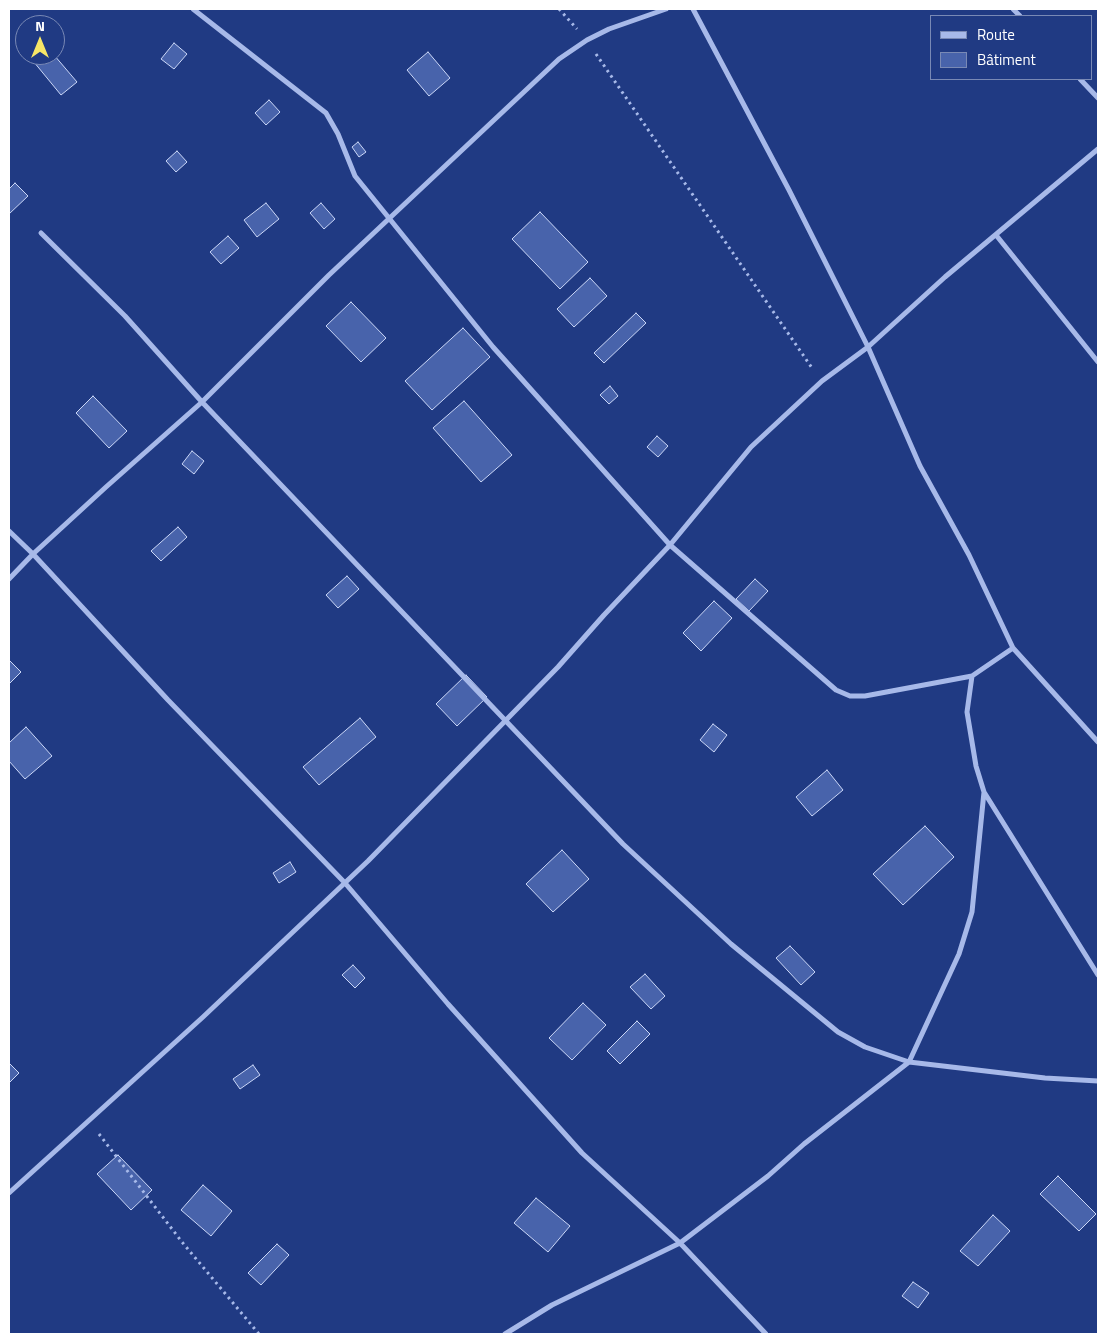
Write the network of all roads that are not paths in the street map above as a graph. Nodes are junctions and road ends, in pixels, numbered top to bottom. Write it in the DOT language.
graph roads {
  1 [pos="192,9"];
  2 [pos="666,9"];
  3 [pos="693,9"];
  4 [pos="1081,80"];
  5 [pos="1098,98"];
  6 [pos="1098,149"];
  7 [pos="388,219"];
  8 [pos="42,233"];
  9 [pos="996,235"];
  10 [pos="868,346"];
  11 [pos="1098,362"];
  12 [pos="202,402"];
  13 [pos="9,531"];
  14 [pos="670,545"];
  15 [pos="32,554"];
  16 [pos="9,579"];
  17 [pos="1013,648"];
  18 [pos="972,676"];
  19 [pos="505,722"];
  20 [pos="1098,742"];
  21 [pos="984,792"];
  22 [pos="345,883"];
  23 [pos="1098,975"];
  24 [pos="909,1062"];
  25 [pos="1098,1081"];
  26 [pos="9,1193"];
  27 [pos="680,1242"];
  28 [pos="506,1334"];
  29 [pos="766,1334"];
  1 -- 7 [label="street"];
  2 -- 7 [label="street"];
  3 -- 10 [label="street"];
  4 -- 5 [label="street"];
  6 -- 9 [label="street"];
  7 -- 12 [label="street"];
  7 -- 14 [label="street"];
  8 -- 12 [label="street"];
  9 -- 10 [label="street"];
  9 -- 11 [label="street"];
  10 -- 14 [label="street"];
  10 -- 17 [label="street"];
  12 -- 15 [label="street"];
  12 -- 19 [label="street"];
  13 -- 15 [label="street"];
  14 -- 18 [label="street"];
  14 -- 19 [label="street"];
  15 -- 16 [label="street"];
  15 -- 22 [label="street"];
  17 -- 18 [label="street"];
  17 -- 20 [label="street"];
  18 -- 21 [label="street"];
  19 -- 22 [label="street"];
  19 -- 24 [label="street"];
  21 -- 23 [label="street"];
  21 -- 24 [label="street"];
  22 -- 26 [label="street"];
  22 -- 27 [label="street"];
  24 -- 25 [label="street"];
  24 -- 27 [label="street"];
  27 -- 28 [label="street"];
  27 -- 29 [label="street"];
}
